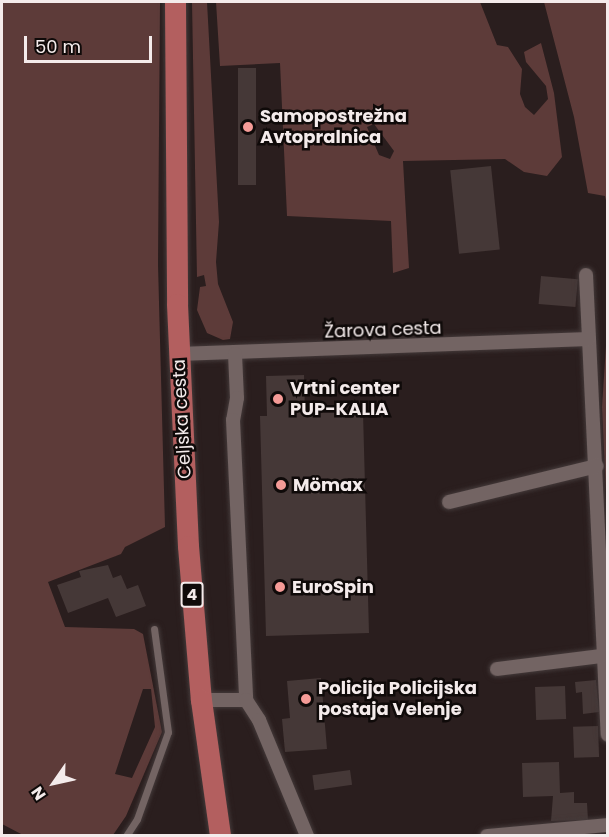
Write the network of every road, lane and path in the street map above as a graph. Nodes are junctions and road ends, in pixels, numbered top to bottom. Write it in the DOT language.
graph roads {
  1 [pos="175,2"];
  2 [pos="586,275"];
  3 [pos="589,339"];
  4 [pos="179,354"];
  5 [pos="235,354"];
  6 [pos="597,466"];
  7 [pos="449,502"];
  8 [pos="154,629"];
  9 [pos="602,656"];
  10 [pos="497,669"];
  11 [pos="201,700"];
  12 [pos="246,700"];
  13 [pos="608,734"];
  14 [pos="608,827"];
  15 [pos="126,836"];
  16 [pos="220,836"];
  17 [pos="308,836"];
  18 [pos="488,836"];
  19 [pos="607,836"];
  1 -- 4 [label="main road, Celjska cesta / 4"];
  2 -- 3 [label="street"];
  3 -- 5 [label="street, Žarova cesta"];
  3 -- 6 [label="street"];
  4 -- 5 [label="street, Žarova cesta"];
  4 -- 11 [label="main road, Celjska cesta / 4"];
  5 -- 12 [label="street"];
  6 -- 7 [label="street"];
  6 -- 9 [label="street"];
  8 -- 15 [label="lane"];
  9 -- 10 [label="street"];
  9 -- 13 [label="street"];
  11 -- 12 [label="street"];
  11 -- 16 [label="main road, Celjska cesta / 4"];
  12 -- 17 [label="street"];
  14 -- 18 [label="street"];
  14 -- 19 [label="street"];
}
